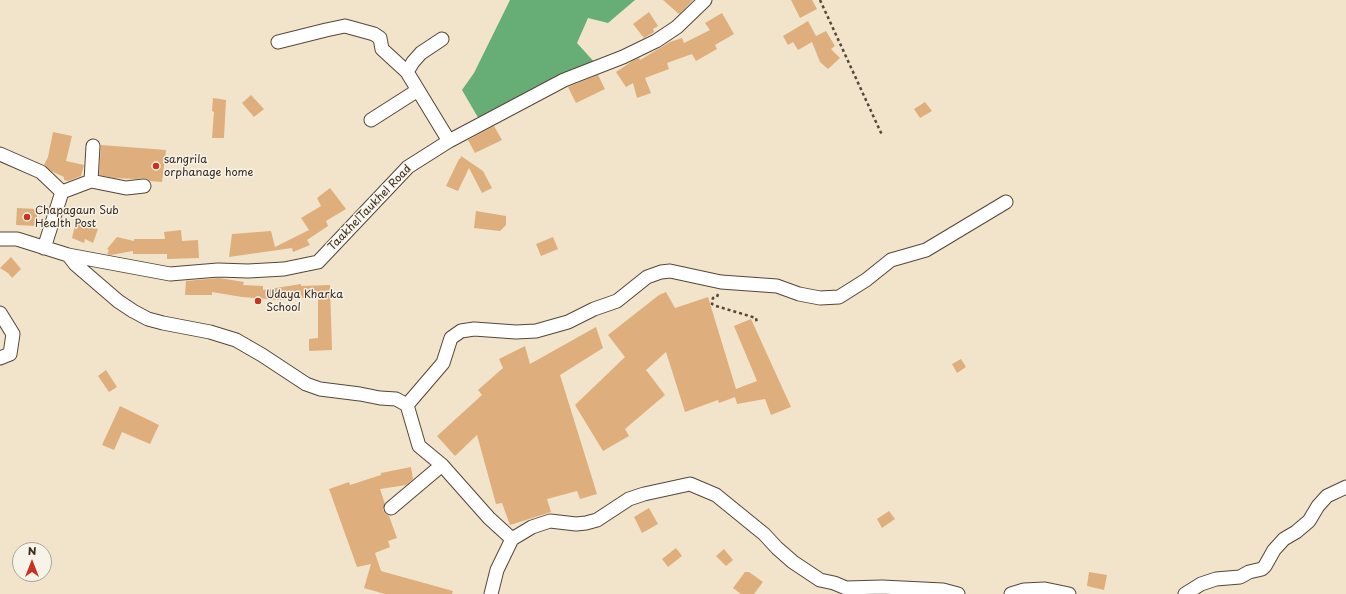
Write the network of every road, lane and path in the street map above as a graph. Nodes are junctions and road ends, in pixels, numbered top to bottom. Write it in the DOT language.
graph roads {
  1 [pos="705,0"];
  2 [pos="820,0"];
  3 [pos="442,39"];
  4 [pos="278,42"];
  5 [pos="407,72"];
  6 [pos="418,90"];
  7 [pos="371,120"];
  8 [pos="882,135"];
  9 [pos="449,141"];
  10 [pos="93,146"];
  11 [pos="0,154"];
  12 [pos="91,181"];
  13 [pos="144,186"];
  14 [pos="62,192"];
  15 [pos="1006,202"];
  16 [pos="0,240"];
  17 [pos="44,248"];
  18 [pos="68,255"];
  19 [pos="713,298"];
  20 [pos="0,312"];
  21 [pos="757,324"];
  22 [pos="0,358"];
  23 [pos="407,405"];
  24 [pos="442,465"];
  25 [pos="1346,487"];
  26 [pos="391,508"];
  27 [pos="512,539"];
  28 [pos="491,594"];
  29 [pos="958,594"];
  30 [pos="1011,594"];
  31 [pos="1069,594"];
  32 [pos="1185,594"];
  1 -- 9 [label="street, TaakhelTaukhel Road"];
  2 -- 8 [label="path"];
  3 -- 5 [label="street"];
  4 -- 5 [label="street"];
  5 -- 6 [label="street"];
  6 -- 7 [label="street"];
  6 -- 9 [label="street"];
  9 -- 18 [label="street, TaakhelTaukhel Road"];
  10 -- 12 [label="street"];
  11 -- 14 [label="street"];
  12 -- 13 [label="street"];
  12 -- 14 [label="street"];
  14 -- 17 [label="street"];
  15 -- 23 [label="street"];
  16 -- 17 [label="street, TaakhelTaukhel Road"];
  17 -- 18 [label="street, TaakhelTaukhel Road"];
  18 -- 23 [label="street"];
  19 -- 21 [label="path"];
  20 -- 22 [label="street"];
  23 -- 24 [label="street"];
  24 -- 26 [label="street"];
  24 -- 27 [label="street"];
  25 -- 32 [label="street"];
  27 -- 28 [label="street"];
  27 -- 29 [label="street"];
  30 -- 31 [label="street"];
}
